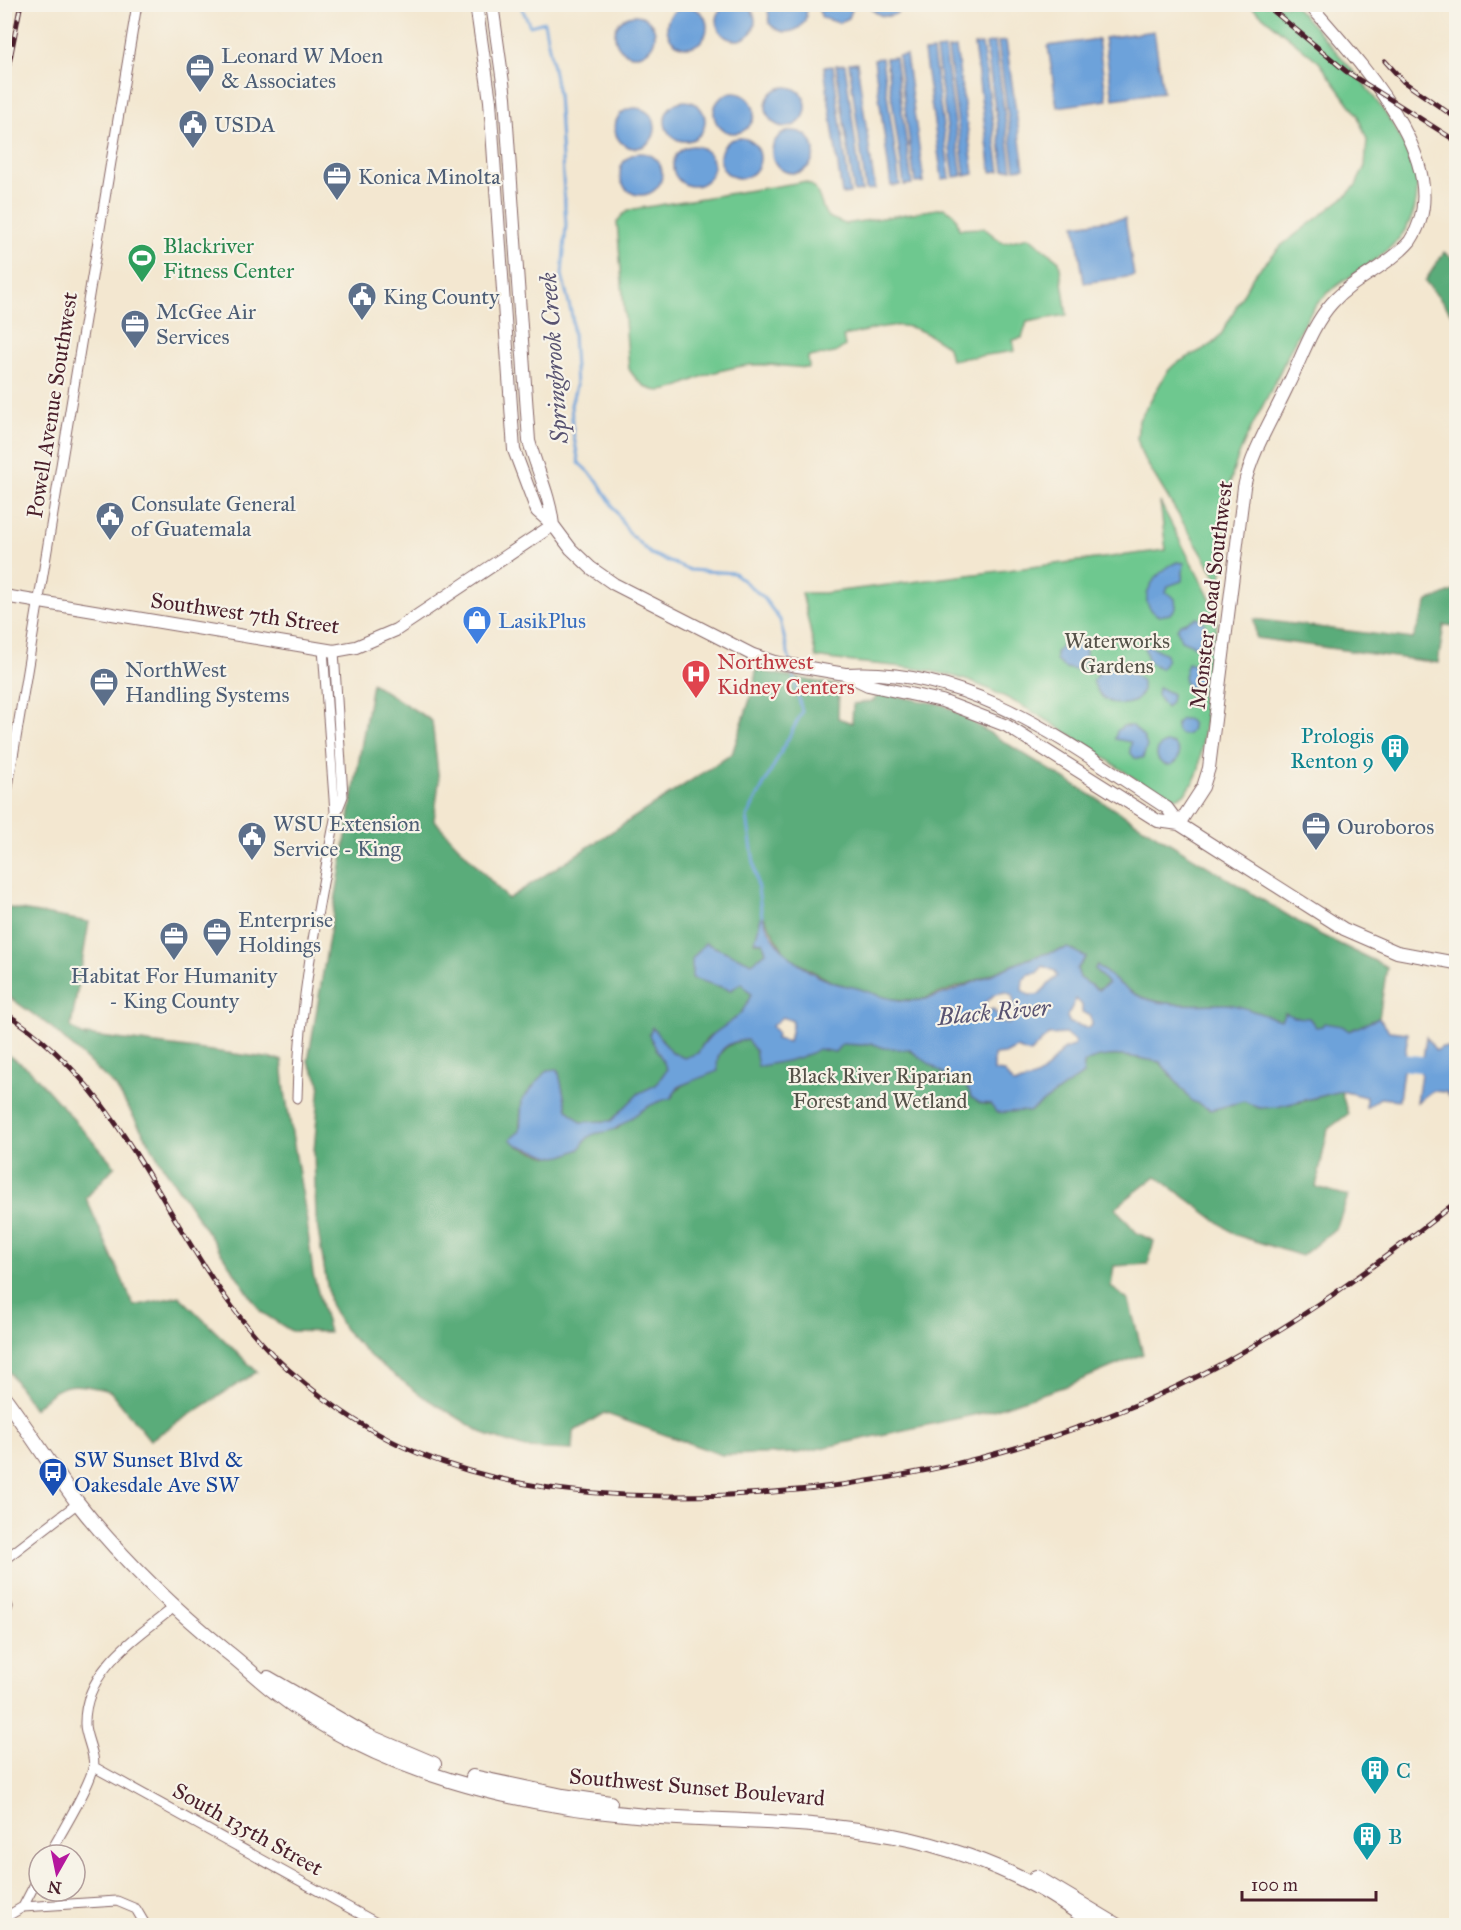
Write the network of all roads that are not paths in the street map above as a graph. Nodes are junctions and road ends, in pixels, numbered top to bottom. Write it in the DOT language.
graph roads {
  1 [pos="137,4"];
  2 [pos="476,4"];
  3 [pos="490,4"];
  4 [pos="1309,4"];
  5 [pos="490,101"];
  6 [pos="500,263"];
  7 [pos="523,368"];
  8 [pos="553,525"];
  9 [pos="4,596"];
  10 [pos="39,602"];
  11 [pos="328,650"];
  12 [pos="845,674"];
  13 [pos="4,812"];
  14 [pos="1179,824"];
  15 [pos="1456,963"];
  16 [pos="297,1098"];
  17 [pos="4,1397"];
  18 [pos="78,1503"];
  19 [pos="4,1560"];
  20 [pos="4,1598"];
  21 [pos="173,1608"];
  22 [pos="4,1619"];
  23 [pos="243,1664"];
  24 [pos="94,1767"];
  25 [pos="56,1843"];
  26 [pos="27,1899"];
  27 [pos="23,1907"];
  28 [pos="4,1918"];
  29 [pos="146,1926"];
  30 [pos="382,1926"];
  31 [pos="1098,1926"];
  32 [pos="1118,1926"];
  1 -- 10 [label="street, Powell Avenue Southwest"];
  2 -- 5 [label="street"];
  3 -- 5 [label="street"];
  3 -- 7 [label="street"];
  4 -- 14 [label="street, Monster Road Southwest"];
  5 -- 6 [label="street"];
  6 -- 7 [label="street"];
  6 -- 8 [label="street"];
  7 -- 8 [label="street"];
  8 -- 11 [label="street, Southwest 7th Street"];
  8 -- 12 [label="street"];
  9 -- 10 [label="street, Southwest 7th Street"];
  10 -- 11 [label="street, Southwest 7th Street"];
  10 -- 13 [label="street, Powell Avenue Southwest"];
  11 -- 16 [label="street"];
  12 -- 14 [label="street"];
  12 -- 14 [label="street"];
  14 -- 15 [label="street"];
  17 -- 18 [label="main road, Southwest Sunset Boulevard"];
  18 -- 19 [label="street"];
  18 -- 21 [label="main road, Southwest Sunset Boulevard"];
  20 -- 22 [label="street"];
  21 -- 23 [label="main road, Southwest Sunset Boulevard"];
  21 -- 24 [label="street"];
  23 -- 31 [label="main road, Southwest Sunset Boulevard"];
  23 -- 32 [label="main road, Southwest Sunset Boulevard"];
  24 -- 25 [label="street"];
  24 -- 30 [label="street, South 135th Street"];
  26 -- 27 [label="street"];
  27 -- 28 [label="street"];
  27 -- 29 [label="street"];
}
